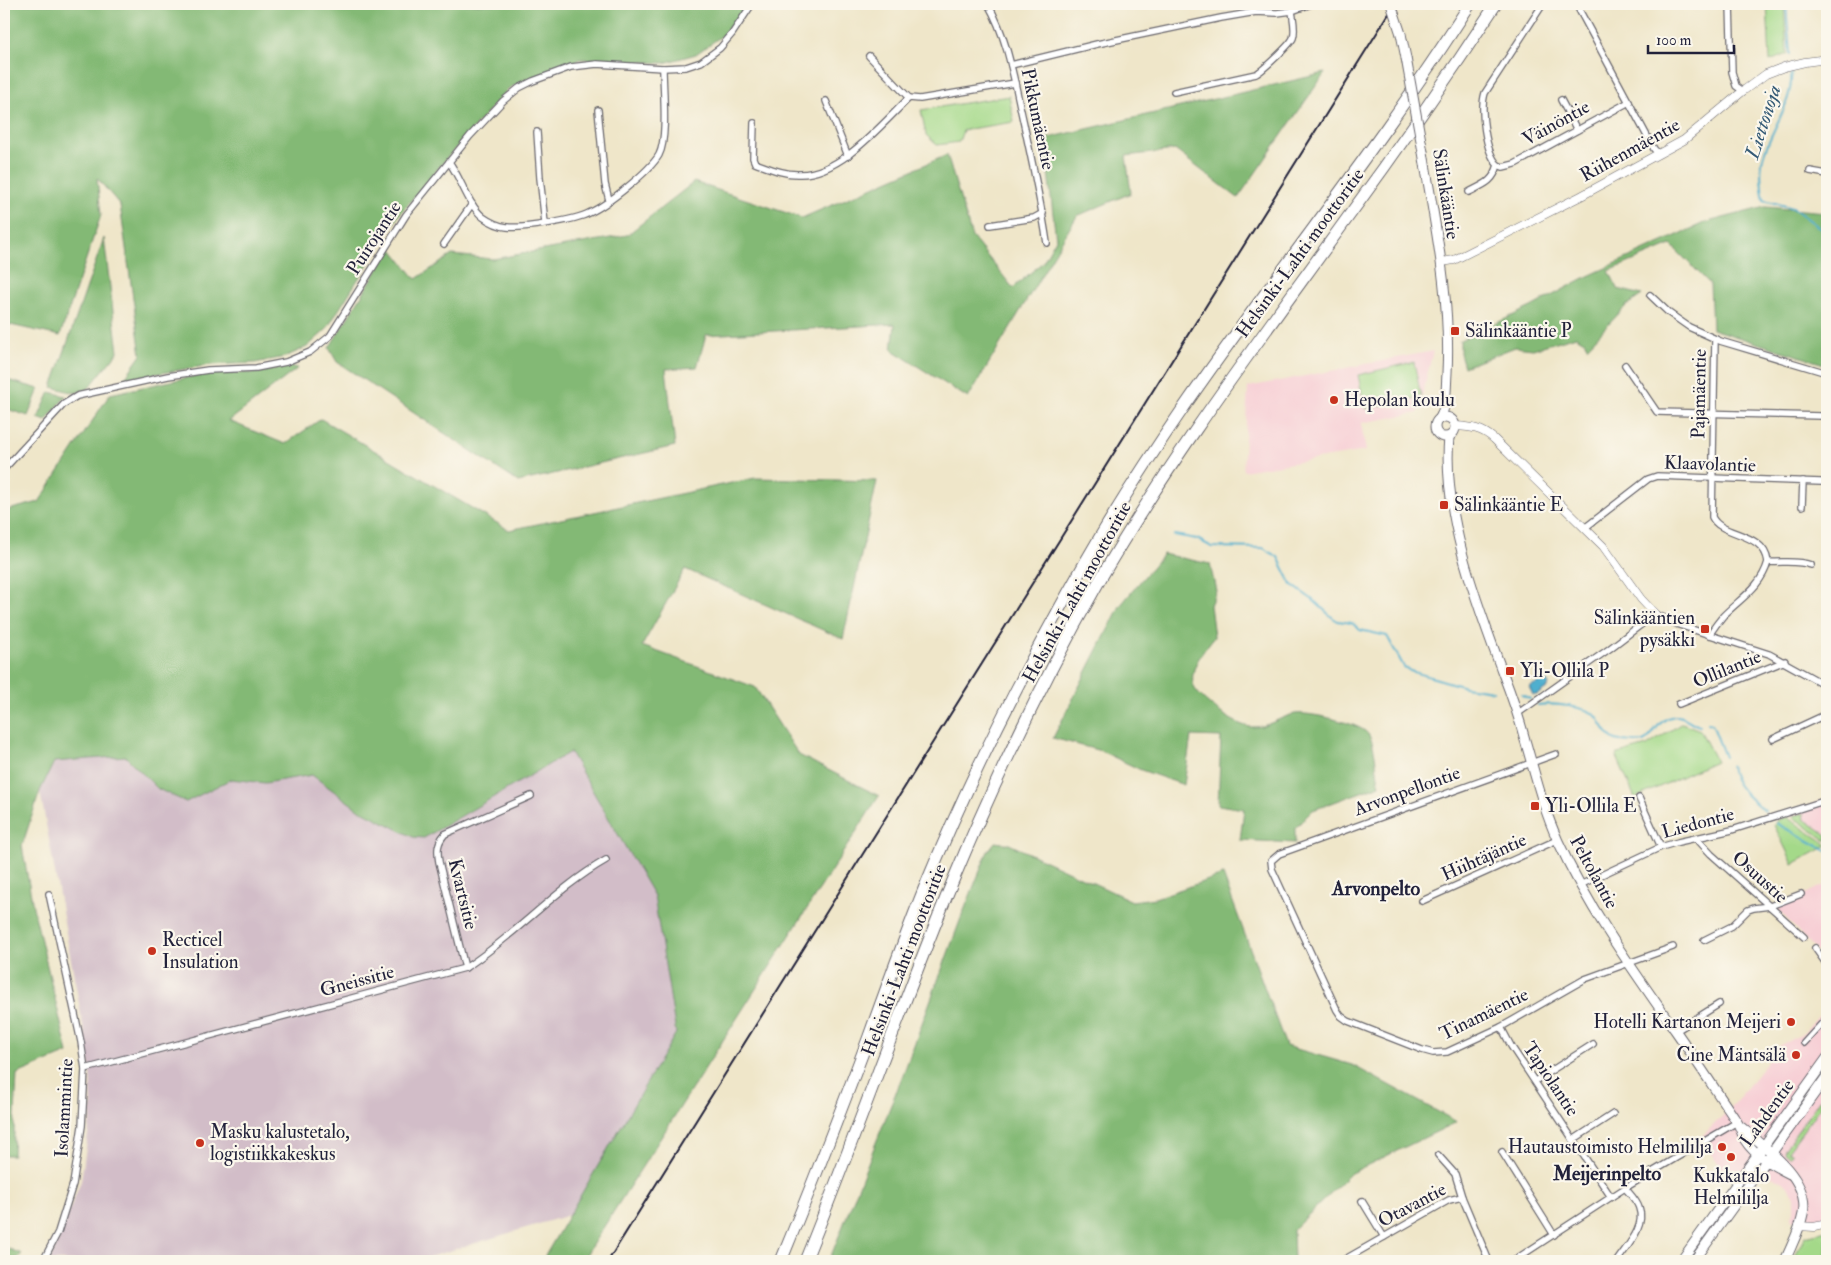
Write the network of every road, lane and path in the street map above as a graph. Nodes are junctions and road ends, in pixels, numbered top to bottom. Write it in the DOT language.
graph roads {
  1 [pos="752,4"];
  2 [pos="988,4"];
  3 [pos="1311,4"];
  4 [pos="1391,4"];
  5 [pos="1470,4"];
  6 [pos="1496,4"];
  7 [pos="1543,4"];
  8 [pos="1576,4"];
  9 [pos="1730,4"];
  10 [pos="1292,11"];
  11 [pos="868,56"];
  12 [pos="1827,59"];
  13 [pos="1012,65"];
  14 [pos="664,68"];
  15 [pos="1015,83"];
  16 [pos="1742,91"];
  17 [pos="1174,92"];
  18 [pos="909,98"];
  19 [pos="1561,100"];
  20 [pos="826,101"];
  21 [pos="1629,102"];
  22 [pos="598,110"];
  23 [pos="754,123"];
  24 [pos="1576,130"];
  25 [pos="537,132"];
  26 [pos="1659,154"];
  27 [pos="848,156"];
  28 [pos="449,162"];
  29 [pos="1498,165"];
  30 [pos="1810,171"];
  31 [pos="1827,174"];
  32 [pos="1469,192"];
  33 [pos="610,200"];
  34 [pos="472,204"];
  35 [pos="1043,213"];
  36 [pos="545,222"];
  37 [pos="990,225"];
  38 [pos="1048,243"];
  39 [pos="444,244"];
  40 [pos="1442,262"];
  41 [pos="1650,295"];
  42 [pos="1715,339"];
  43 [pos="1625,365"];
  44 [pos="1827,373"];
  45 [pos="1446,392"];
  46 [pos="1713,414"];
  47 [pos="1821,416"];
  48 [pos="1440,418"];
  49 [pos="1454,422"];
  50 [pos="1446,437"];
  51 [pos="4,469"];
  52 [pos="1712,479"];
  53 [pos="1803,481"];
  54 [pos="1821,482"];
  55 [pos="1802,506"];
  56 [pos="1586,527"];
  57 [pos="1768,562"];
  58 [pos="1810,565"];
  59 [pos="1655,614"];
  60 [pos="1709,635"];
  61 [pos="1785,661"];
  62 [pos="1827,686"];
  63 [pos="1679,704"];
  64 [pos="1518,714"];
  65 [pos="1827,714"];
  66 [pos="1773,739"];
  67 [pos="1556,754"];
  68 [pos="1531,762"];
  69 [pos="531,796"];
  70 [pos="1639,798"];
  71 [pos="1827,800"];
  72 [pos="1697,839"];
  73 [pos="1557,840"];
  74 [pos="1661,847"];
  75 [pos="606,860"];
  76 [pos="1271,861"];
  77 [pos="1580,885"];
  78 [pos="49,894"];
  79 [pos="1801,894"];
  80 [pos="1422,901"];
  81 [pos="1770,906"];
  82 [pos="1804,937"];
  83 [pos="1704,940"];
  84 [pos="1673,947"];
  85 [pos="1815,948"];
  86 [pos="1628,964"];
  87 [pos="1827,965"];
  88 [pos="465,968"];
  89 [pos="1719,1004"];
  90 [pos="1827,1018"];
  91 [pos="1500,1027"];
  92 [pos="1676,1031"];
  93 [pos="1804,1043"];
  94 [pos="1593,1044"];
  95 [pos="1827,1058"];
  96 [pos="85,1069"];
  97 [pos="1827,1076"];
  98 [pos="1534,1081"];
  99 [pos="1613,1114"];
  100 [pos="1738,1123"];
  101 [pos="1573,1140"];
  102 [pos="1764,1146"];
  103 [pos="1502,1152"];
  104 [pos="1758,1154"];
  105 [pos="1438,1155"];
  106 [pos="1770,1157"];
  107 [pos="1625,1188"];
  108 [pos="1462,1197"];
  109 [pos="1611,1197"];
  110 [pos="1362,1201"];
  111 [pos="1827,1224"];
  112 [pos="1799,1226"];
  113 [pos="1554,1235"];
  114 [pos="1384,1237"];
  115 [pos="43,1261"];
  116 [pos="781,1261"];
  117 [pos="805,1261"];
  118 [pos="1342,1261"];
  119 [pos="1489,1261"];
  120 [pos="1513,1261"];
  121 [pos="1617,1261"];
  122 [pos="1681,1261"];
  123 [pos="1694,1261"];
  124 [pos="1785,1261"];
  1 -- 14 [label="street, Puirojantie"];
  2 -- 13 [label="street, Pikkumäentie"];
  3 -- 10 [label="street"];
  4 -- 40 [label="main road, Sälinkääntie, bridge"];
  5 -- 116 [label="highway, Helsinki-Lahti moottoritie"];
  6 -- 117 [label="highway, Helsinki-Lahti moottoritie"];
  7 -- 29 [label="street"];
  8 -- 21 [label="street"];
  9 -- 16 [label="street"];
  10 -- 13 [label="street"];
  10 -- 17 [label="street"];
  11 -- 18 [label="street"];
  12 -- 16 [label="street, Riihenmäentie"];
  13 -- 15 [label="street, Pikkumäentie"];
  14 -- 28 [label="street, Puirojantie"];
  14 -- 33 [label="street"];
  15 -- 18 [label="street"];
  15 -- 35 [label="street, Pikkumäentie"];
  16 -- 26 [label="street, Riihenmäentie"];
  18 -- 27 [label="street"];
  19 -- 24 [label="street"];
  20 -- 27 [label="street"];
  21 -- 24 [label="street, Väinöntie"];
  21 -- 26 [label="street"];
  22 -- 33 [label="street"];
  23 -- 27 [label="street"];
  24 -- 29 [label="street, Väinöntie"];
  25 -- 36 [label="street"];
  26 -- 40 [label="street, Riihenmäentie"];
  28 -- 34 [label="street"];
  28 -- 51 [label="street, Puirojantie"];
  29 -- 32 [label="street"];
  30 -- 31 [label="street"];
  33 -- 36 [label="street"];
  34 -- 36 [label="street"];
  34 -- 39 [label="street"];
  35 -- 37 [label="street"];
  35 -- 38 [label="street, Pikkumäentie"];
  40 -- 45 [label="main road, Sälinkääntie"];
  41 -- 42 [label="street"];
  42 -- 44 [label="street"];
  42 -- 46 [label="street, Pajamäentie"];
  43 -- 46 [label="street"];
  45 -- 48 [label="main road, Sälinkääntie"];
  45 -- 49 [label="main road, Sälinkääntie"];
  46 -- 47 [label="street"];
  46 -- 52 [label="street, Pajamäentie"];
  48 -- 49 [label="main road"];
  48 -- 50 [label="main road"];
  49 -- 50 [label="main road"];
  49 -- 56 [label="street"];
  50 -- 64 [label="main road, Peltolantie"];
  52 -- 53 [label="street, Klaavolantie"];
  52 -- 56 [label="street, Klaavolantie"];
  52 -- 57 [label="street, Pajamäentie"];
  53 -- 54 [label="street, Klaavolantie"];
  53 -- 55 [label="street"];
  56 -- 59 [label="street"];
  57 -- 58 [label="street"];
  57 -- 60 [label="street"];
  59 -- 60 [label="street"];
  59 -- 64 [label="street"];
  60 -- 61 [label="street"];
  61 -- 62 [label="street"];
  61 -- 63 [label="street, Ollilantie"];
  64 -- 68 [label="main road, Peltolantie"];
  65 -- 66 [label="street"];
  67 -- 68 [label="street, Arvonpellontie"];
  68 -- 73 [label="main road, Peltolantie"];
  68 -- 76 [label="street, Arvonpellontie"];
  69 -- 88 [label="street, Kvartsitie"];
  70 -- 74 [label="street"];
  71 -- 72 [label="street, Liedontie"];
  72 -- 74 [label="street, Liedontie"];
  72 -- 81 [label="street, Osuustie"];
  73 -- 77 [label="main road, Peltolantie"];
  73 -- 80 [label="street, Hiihtäjäntie"];
  74 -- 77 [label="street, Liedontie"];
  75 -- 88 [label="street, Gneissitie"];
  76 -- 91 [label="street, Tinamäentie"];
  77 -- 86 [label="main road, Peltolantie"];
  78 -- 96 [label="street, Isolammintie"];
  79 -- 81 [label="street"];
  81 -- 82 [label="street, Osuustie"];
  81 -- 83 [label="street"];
  84 -- 86 [label="street, Tinamäentie"];
  85 -- 87 [label="street"];
  86 -- 91 [label="street, Tinamäentie"];
  86 -- 92 [label="main road, Peltolantie"];
  88 -- 96 [label="street, Gneissitie"];
  89 -- 92 [label="street"];
  90 -- 93 [label="street"];
  91 -- 98 [label="street, Tapiolantie"];
  92 -- 100 [label="main road, Peltolantie"];
  94 -- 98 [label="street"];
  95 -- 102 [label="main road, Lahdentie"];
  96 -- 115 [label="street, Isolammintie"];
  97 -- 106 [label="main road, Lahdentie"];
  98 -- 101 [label="street, Tapiolantie"];
  99 -- 101 [label="street"];
  100 -- 102 [label="main road, Peltolantie"];
  100 -- 104 [label="main road, Peltolantie"];
  100 -- 107 [label="street"];
  101 -- 109 [label="street, Tapiolantie"];
  102 -- 104 [label="main road, Lahdentie"];
  102 -- 106 [label="main road, Peltolantie"];
  103 -- 113 [label="street"];
  104 -- 106 [label="main road, Peltolantie"];
  104 -- 122 [label="main road, Lahdentie"];
  105 -- 108 [label="street"];
  106 -- 112 [label="main road"];
  106 -- 123 [label="main road, Lahdentie"];
  107 -- 109 [label="street"];
  107 -- 121 [label="street"];
  108 -- 114 [label="street, Otavantie"];
  108 -- 119 [label="street, Otavantie"];
  109 -- 113 [label="street"];
  110 -- 114 [label="street"];
  111 -- 112 [label="street"];
  112 -- 124 [label="main road"];
  113 -- 120 [label="street"];
  114 -- 118 [label="street, Otavantie"];
}
